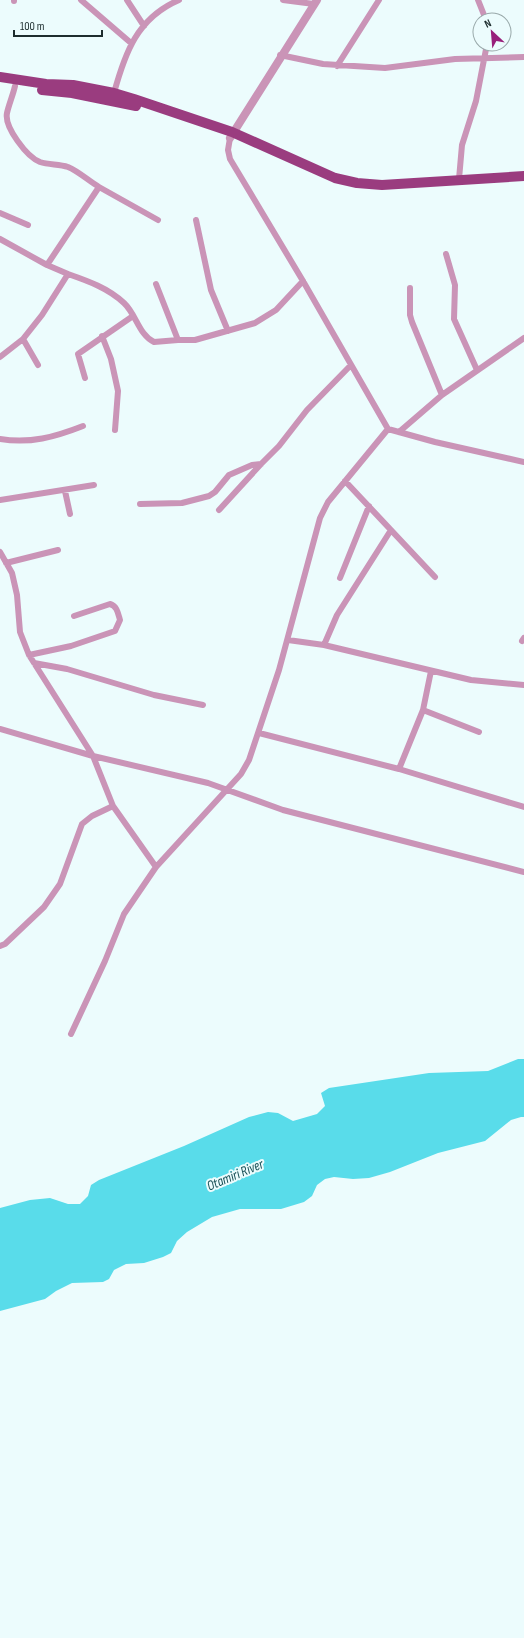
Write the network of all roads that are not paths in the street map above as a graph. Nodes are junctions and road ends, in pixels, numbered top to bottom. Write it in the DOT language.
graph roads {
  1 [pos="82,0"];
  2 [pos="127,0"];
  3 [pos="178,0"];
  4 [pos="283,0"];
  5 [pos="378,0"];
  6 [pos="478,0"];
  7 [pos="316,2"];
  8 [pos="483,12"];
  9 [pos="144,26"];
  10 [pos="131,43"];
  11 [pos="486,52"];
  12 [pos="280,55"];
  13 [pos="524,57"];
  14 [pos="486,58"];
  15 [pos="337,66"];
  16 [pos="0,77"];
  17 [pos="0,84"];
  18 [pos="15,86"];
  19 [pos="114,93"];
  20 [pos="231,135"];
  21 [pos="524,176"];
  22 [pos="459,179"];
  23 [pos="524,182"];
  24 [pos="99,187"];
  25 [pos="0,213"];
  26 [pos="158,220"];
  27 [pos="196,220"];
  28 [pos="28,225"];
  29 [pos="0,239"];
  30 [pos="446,254"];
  31 [pos="47,265"];
  32 [pos="68,274"];
  33 [pos="303,281"];
  34 [pos="156,284"];
  35 [pos="410,288"];
  36 [pos="133,316"];
  37 [pos="228,331"];
  38 [pos="102,336"];
  39 [pos="524,338"];
  40 [pos="23,339"];
  41 [pos="178,340"];
  42 [pos="0,357"];
  43 [pos="38,365"];
  44 [pos="351,365"];
  45 [pos="477,370"];
  46 [pos="85,378"];
  47 [pos="442,395"];
  48 [pos="83,426"];
  49 [pos="388,429"];
  50 [pos="115,430"];
  51 [pos="399,432"];
  52 [pos="0,439"];
  53 [pos="524,462"];
  54 [pos="261,464"];
  55 [pos="345,481"];
  56 [pos="94,485"];
  57 [pos="65,491"];
  58 [pos="0,500"];
  59 [pos="140,504"];
  60 [pos="369,506"];
  61 [pos="220,510"];
  62 [pos="70,514"];
  63 [pos="391,530"];
  64 [pos="58,550"];
  65 [pos="0,552"];
  66 [pos="6,563"];
  67 [pos="435,577"];
  68 [pos="340,578"];
  69 [pos="74,616"];
  70 [pos="288,640"];
  71 [pos="324,645"];
  72 [pos="29,655"];
  73 [pos="34,662"];
  74 [pos="431,671"];
  75 [pos="524,685"];
  76 [pos="203,705"];
  77 [pos="423,710"];
  78 [pos="0,729"];
  79 [pos="479,732"];
  80 [pos="259,733"];
  81 [pos="93,756"];
  82 [pos="399,769"];
  83 [pos="227,790"];
  84 [pos="113,806"];
  85 [pos="524,807"];
  86 [pos="156,867"];
  87 [pos="524,872"];
  88 [pos="0,946"];
  89 [pos="71,1034"];
  1 -- 10 [label="street"];
  2 -- 9 [label="street"];
  3 -- 9 [label="street"];
  4 -- 7 [label="street"];
  5 -- 15 [label="street"];
  6 -- 8 [label="street"];
  7 -- 12 [label="street"];
  9 -- 10 [label="street"];
  10 -- 19 [label="street"];
  11 -- 14 [label="street"];
  12 -- 15 [label="street"];
  12 -- 20 [label="street"];
  13 -- 14 [label="street"];
  14 -- 15 [label="street"];
  14 -- 22 [label="street"];
  16 -- 19 [label="main road"];
  17 -- 18 [label="main road"];
  18 -- 20 [label="main road"];
  18 -- 24 [label="street"];
  19 -- 20 [label="main road"];
  20 -- 22 [label="main road"];
  20 -- 23 [label="main road"];
  20 -- 33 [label="street"];
  21 -- 22 [label="main road"];
  24 -- 26 [label="street"];
  24 -- 31 [label="street"];
  25 -- 28 [label="street"];
  27 -- 37 [label="street"];
  29 -- 31 [label="street"];
  30 -- 45 [label="street"];
  31 -- 32 [label="street"];
  32 -- 36 [label="street"];
  32 -- 40 [label="street"];
  33 -- 37 [label="street"];
  33 -- 44 [label="street"];
  34 -- 41 [label="street"];
  35 -- 47 [label="street"];
  36 -- 38 [label="street"];
  36 -- 41 [label="street"];
  37 -- 41 [label="street"];
  38 -- 46 [label="street"];
  38 -- 50 [label="street"];
  39 -- 45 [label="street"];
  40 -- 42 [label="street"];
  40 -- 43 [label="street"];
  44 -- 49 [label="street"];
  44 -- 54 [label="street"];
  45 -- 47 [label="street"];
  47 -- 51 [label="street"];
  48 -- 52 [label="street"];
  49 -- 51 [label="street"];
  49 -- 55 [label="street"];
  51 -- 53 [label="street"];
  54 -- 59 [label="street"];
  54 -- 61 [label="street"];
  55 -- 60 [label="street"];
  55 -- 70 [label="street"];
  56 -- 57 [label="street"];
  57 -- 58 [label="street"];
  57 -- 62 [label="street"];
  60 -- 63 [label="street"];
  60 -- 68 [label="street"];
  63 -- 67 [label="street"];
  63 -- 71 [label="street"];
  64 -- 66 [label="street"];
  65 -- 66 [label="street"];
  66 -- 72 [label="street"];
  69 -- 72 [label="street"];
  70 -- 71 [label="street"];
  70 -- 80 [label="street"];
  71 -- 74 [label="street"];
  72 -- 73 [label="street"];
  73 -- 76 [label="street"];
  73 -- 81 [label="street"];
  74 -- 75 [label="street"];
  74 -- 77 [label="street"];
  77 -- 79 [label="street"];
  77 -- 82 [label="street"];
  78 -- 81 [label="street"];
  80 -- 82 [label="street"];
  80 -- 83 [label="street"];
  81 -- 83 [label="street"];
  81 -- 84 [label="street"];
  82 -- 85 [label="street"];
  83 -- 86 [label="street"];
  83 -- 87 [label="street"];
  84 -- 86 [label="street"];
  84 -- 88 [label="street"];
  86 -- 89 [label="street"];
}
